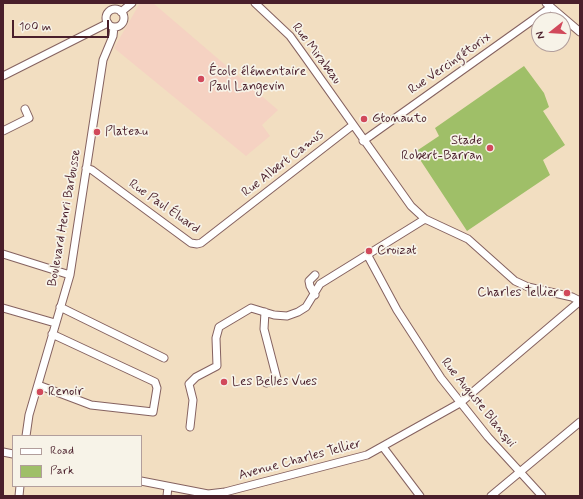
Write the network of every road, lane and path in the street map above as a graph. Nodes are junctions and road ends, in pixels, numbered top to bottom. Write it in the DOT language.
graph roads {
  1 [pos="132,3"];
  2 [pos="255,3"];
  3 [pos="549,5"];
  4 [pos="121,12"];
  5 [pos="108,23"];
  6 [pos="114,27"];
  7 [pos="580,32"];
  8 [pos="3,76"];
  9 [pos="25,110"];
  10 [pos="353,125"];
  11 [pos="3,131"];
  12 [pos="363,141"];
  13 [pos="86,168"];
  14 [pos="425,219"];
  15 [pos="228,222"];
  16 [pos="3,254"];
  17 [pos="368,256"];
  18 [pos="70,275"];
  19 [pos="315,275"];
  20 [pos="314,295"];
  21 [pos="580,301"];
  22 [pos="60,307"];
  23 [pos="3,308"];
  24 [pos="264,312"];
  25 [pos="55,323"];
  26 [pos="52,334"];
  27 [pos="164,358"];
  28 [pos="266,383"];
  29 [pos="38,385"];
  30 [pos="460,403"];
  31 [pos="580,422"];
  32 [pos="190,427"];
  33 [pos="26,435"];
  34 [pos="383,447"];
  35 [pos="521,473"];
  36 [pos="142,481"];
  37 [pos="168,487"];
  38 [pos="217,494"];
  39 [pos="168,496"];
  40 [pos="420,496"];
  41 [pos="491,496"];
  42 [pos="542,496"];
  1 -- 4 [label="street"];
  2 -- 10 [label="street, Rue Mirabeau"];
  3 -- 7 [label="street"];
  3 -- 12 [label="street, Rue Vercingétorix"];
  4 -- 5 [label="street"];
  4 -- 6 [label="street"];
  5 -- 6 [label="street"];
  5 -- 8 [label="street"];
  6 -- 13 [label="street, Boulevard Henri Barbusse"];
  9 -- 11 [label="street"];
  10 -- 12 [label="street, Rue Mirabeau"];
  10 -- 15 [label="street, Rue Albert Camus"];
  12 -- 14 [label="street, Rue Mirabeau"];
  13 -- 15 [label="street, Rue Paul Éluard"];
  13 -- 18 [label="street, Boulevard Henri Barbusse"];
  14 -- 17 [label="street"];
  14 -- 21 [label="street, Rue Mirabeau"];
  16 -- 18 [label="street"];
  17 -- 20 [label="street"];
  17 -- 30 [label="street, Rue Auguste Blanqui"];
  18 -- 22 [label="street, Boulevard Henri Barbusse"];
  19 -- 20 [label="street"];
  20 -- 24 [label="street"];
  21 -- 30 [label="street, Avenue Charles Tellier"];
  22 -- 25 [label="street, Boulevard Henri Barbusse"];
  22 -- 27 [label="street"];
  23 -- 25 [label="street"];
  24 -- 28 [label="street"];
  24 -- 32 [label="street"];
  25 -- 26 [label="street, Boulevard Henri Barbusse"];
  26 -- 29 [label="street, Boulevard Henri Barbusse"];
  26 -- 29 [label="street"];
  29 -- 33 [label="street, Boulevard Henri Barbusse"];
  30 -- 34 [label="street, Avenue Charles Tellier"];
  30 -- 35 [label="street, Rue Auguste Blanqui"];
  31 -- 35 [label="street"];
  34 -- 38 [label="street, Avenue Charles Tellier"];
  34 -- 40 [label="street"];
  35 -- 41 [label="street"];
  35 -- 42 [label="street, Rue Auguste Blanqui"];
  36 -- 37 [label="street, Avenue Charles Tellier"];
  37 -- 38 [label="street, Avenue Charles Tellier"];
  37 -- 39 [label="street"];
}
